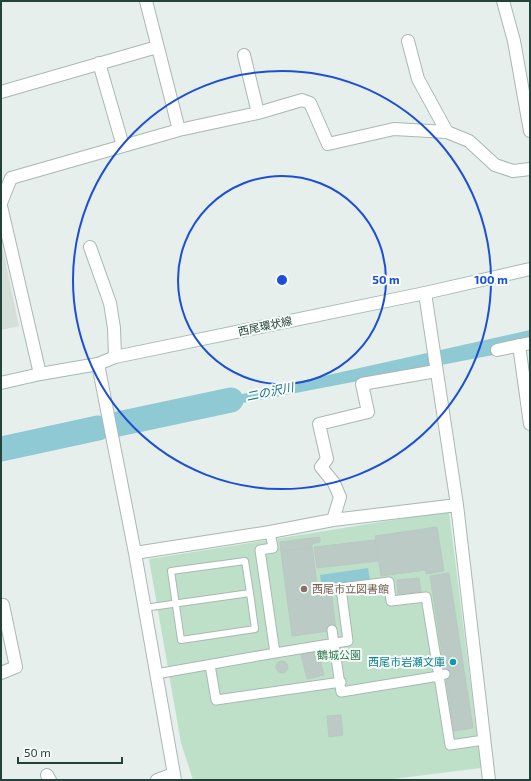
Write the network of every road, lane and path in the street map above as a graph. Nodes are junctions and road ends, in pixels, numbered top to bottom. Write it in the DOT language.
graph roads {
  1 [pos="146,1"];
  2 [pos="502,1"];
  3 [pos="408,41"];
  4 [pos="157,47"];
  5 [pos="244,55"];
  6 [pos="99,63"];
  7 [pos="1,92"];
  8 [pos="258,113"];
  9 [pos="179,130"];
  10 [pos="530,131"];
  11 [pos="447,132"];
  12 [pos="123,146"];
  13 [pos="530,169"];
  14 [pos="1,204"];
  15 [pos="90,247"];
  16 [pos="530,269"];
  17 [pos="425,293"];
  18 [pos="525,344"];
  19 [pos="497,350"];
  20 [pos="115,356"];
  21 [pos="98,364"];
  22 [pos="436,371"];
  23 [pos="40,374"];
  24 [pos="1,383"];
  25 [pos="530,424"];
  26 [pos="457,505"];
  27 [pos="333,520"];
  28 [pos="270,532"];
  29 [pos="135,553"];
  30 [pos="250,593"];
  31 [pos="176,604"];
  32 [pos="1,606"];
  33 [pos="144,608"];
  34 [pos="332,630"];
  35 [pos="333,643"];
  36 [pos="275,653"];
  37 [pos="210,665"];
  38 [pos="1,673"];
  39 [pos="156,674"];
  40 [pos="442,675"];
  41 [pos="341,682"];
  42 [pos="484,740"];
  43 [pos="174,777"];
  44 [pos="157,780"];
  45 [pos="489,780"];
  1 -- 4 [label="street"];
  2 -- 10 [label="street"];
  3 -- 11 [label="street"];
  4 -- 6 [label="street"];
  4 -- 9 [label="street"];
  5 -- 8 [label="street"];
  6 -- 7 [label="street"];
  6 -- 12 [label="street"];
  8 -- 9 [label="street"];
  8 -- 11 [label="street"];
  9 -- 12 [label="street"];
  11 -- 13 [label="street"];
  12 -- 14 [label="street"];
  14 -- 23 [label="street"];
  15 -- 20 [label="street"];
  16 -- 17 [label="street, 西尾環状線"];
  17 -- 20 [label="street, 西尾環状線"];
  17 -- 22 [label="street"];
  18 -- 19 [label="street"];
  18 -- 25 [label="street"];
  20 -- 21 [label="street, 西尾環状線"];
  21 -- 23 [label="street, 西尾環状線"];
  21 -- 29 [label="street"];
  22 -- 26 [label="street"];
  22 -- 27 [label="street"];
  23 -- 24 [label="street, 西尾環状線"];
  26 -- 27 [label="street"];
  26 -- 42 [label="street"];
  27 -- 28 [label="street"];
  28 -- 29 [label="street"];
  28 -- 36 [label="street"];
  29 -- 33 [label="street"];
  30 -- 31 [label="lane"];
  30 -- 31 [label="lane"];
  30 -- 31 [label="lane"];
  31 -- 33 [label="lane"];
  32 -- 38 [label="street"];
  33 -- 39 [label="street"];
  34 -- 35 [label="street"];
  35 -- 36 [label="street"];
  35 -- 40 [label="street"];
  35 -- 41 [label="street"];
  36 -- 37 [label="street"];
  37 -- 39 [label="street"];
  37 -- 41 [label="street"];
  39 -- 43 [label="street"];
  40 -- 41 [label="street"];
  40 -- 42 [label="street"];
  42 -- 45 [label="street"];
  43 -- 44 [label="street"];
}
